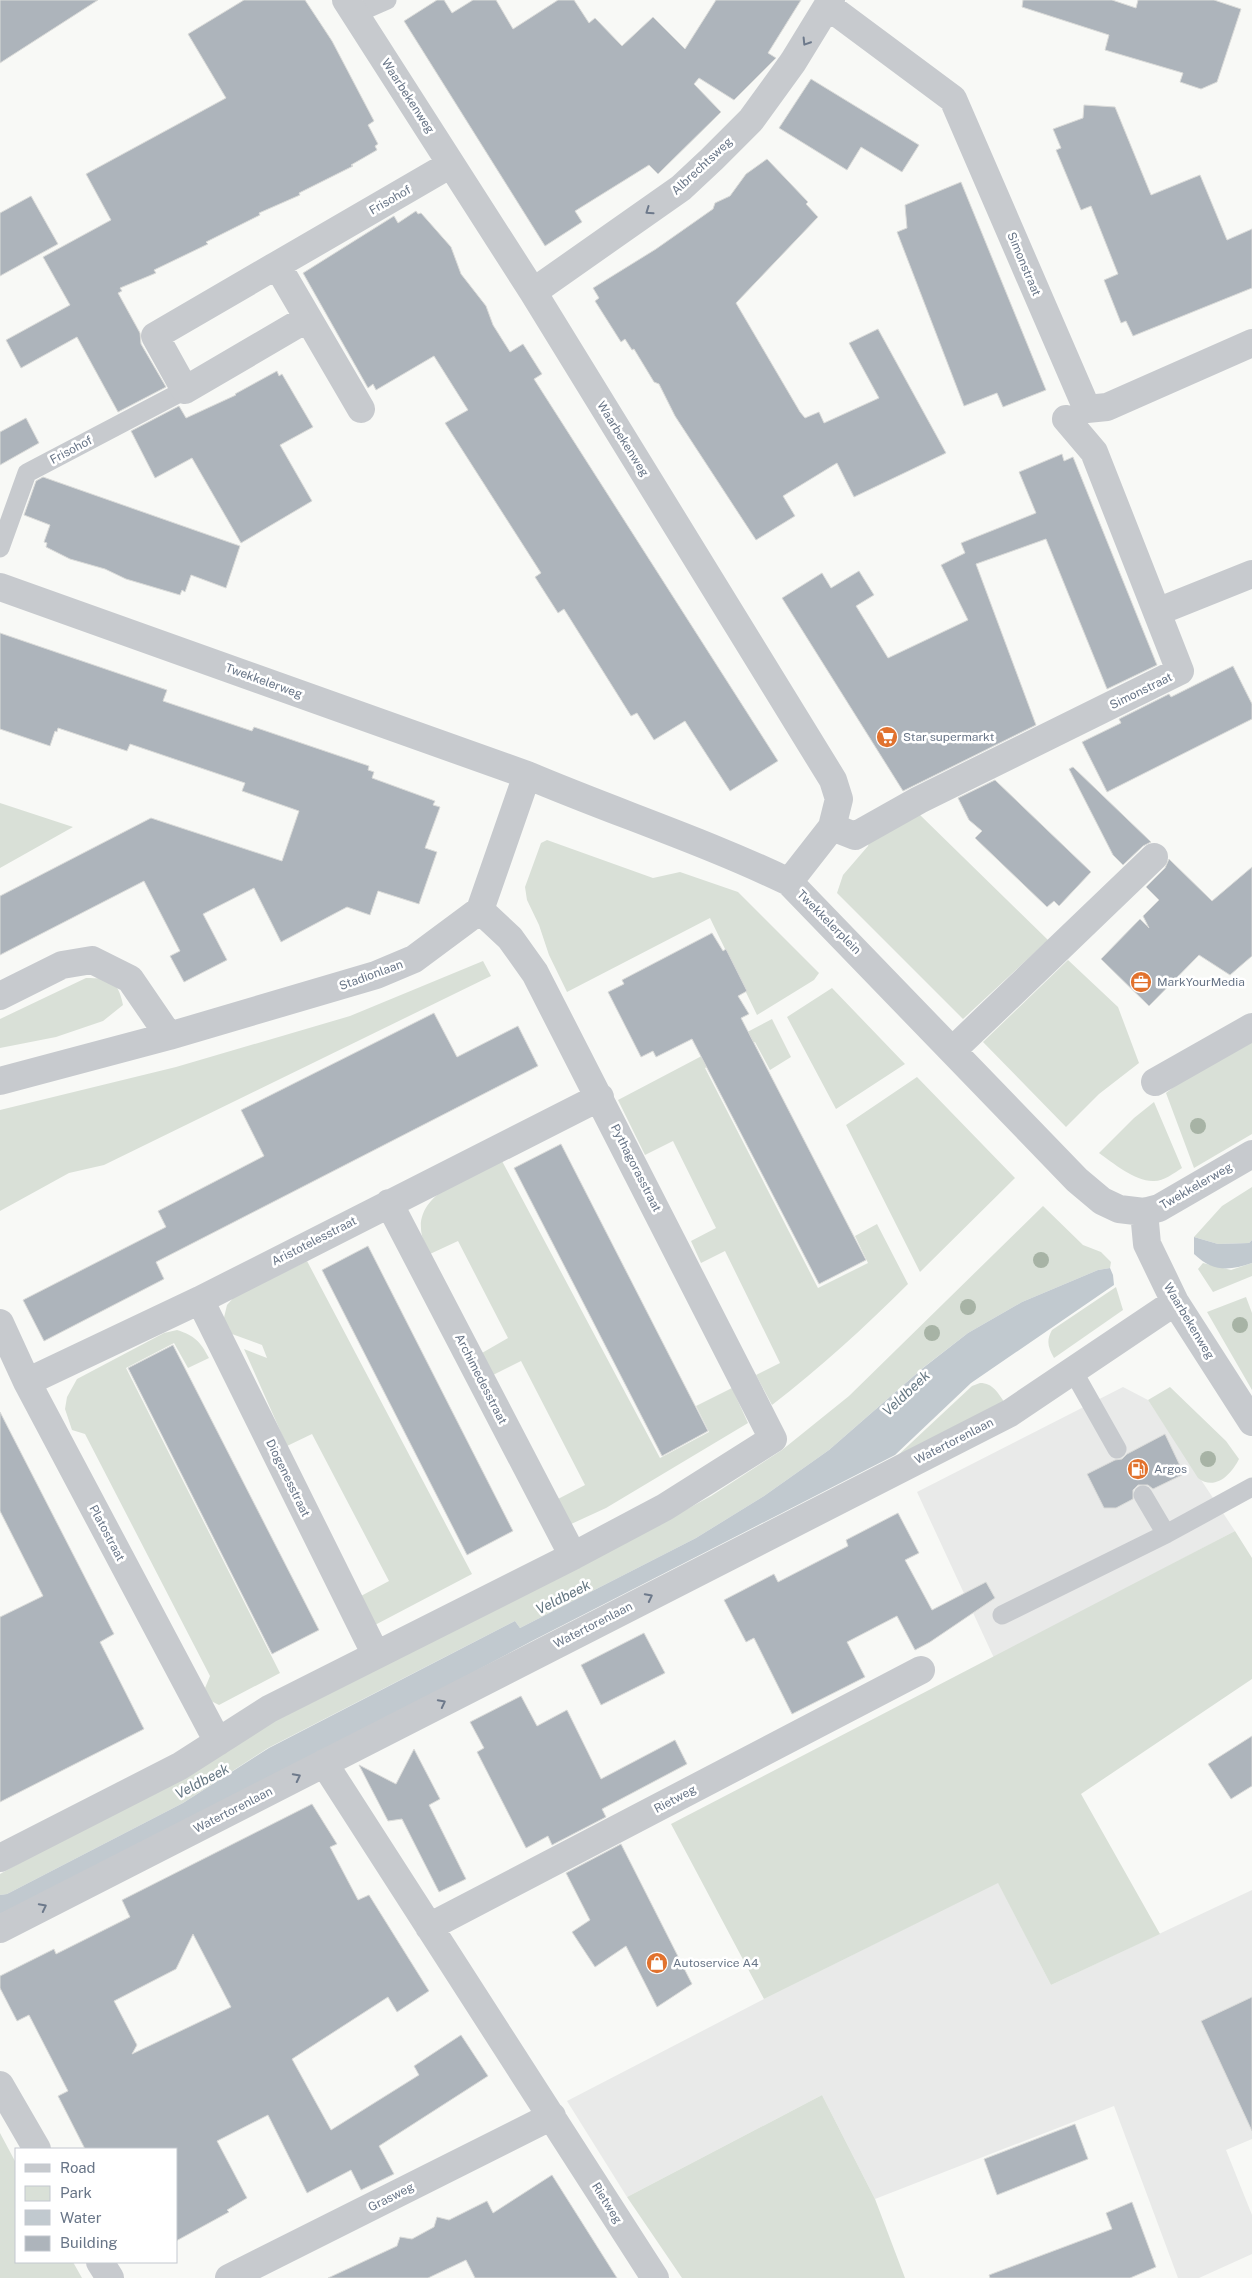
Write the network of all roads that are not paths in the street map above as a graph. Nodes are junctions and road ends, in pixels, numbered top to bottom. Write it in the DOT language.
graph roads {
  1 [pos="388,0"];
  2 [pos="830,3"];
  3 [pos="351,7"];
  4 [pos="451,164"];
  5 [pos="277,266"];
  6 [pos="533,292"];
  7 [pos="308,318"];
  8 [pos="1252,343"];
  9 [pos="185,390"];
  10 [pos="361,409"];
  11 [pos="1066,419"];
  12 [pos="0,548"];
  13 [pos="1252,574"];
  14 [pos="0,587"];
  15 [pos="1157,612"];
  16 [pos="527,775"];
  17 [pos="832,828"];
  18 [pos="1154,857"];
  19 [pos="789,882"];
  20 [pos="480,910"];
  21 [pos="0,996"];
  22 [pos="1252,1027"];
  23 [pos="169,1036"];
  24 [pos="953,1050"];
  25 [pos="0,1081"];
  26 [pos="1155,1082"];
  27 [pos="600,1097"];
  28 [pos="1252,1154"];
  29 [pos="1064,1166"];
  30 [pos="388,1202"];
  31 [pos="1144,1212"];
  32 [pos="200,1300"];
  33 [pos="1175,1302"];
  34 [pos="0,1323"];
  35 [pos="1073,1371"];
  36 [pos="27,1382"];
  37 [pos="1252,1422"];
  38 [pos="1117,1449"];
  39 [pos="1252,1487"];
  40 [pos="1143,1495"];
  41 [pos="1166,1534"];
  42 [pos="572,1556"];
  43 [pos="1002,1615"];
  44 [pos="376,1656"];
  45 [pos="922,1670"];
  46 [pos="218,1742"];
  47 [pos="324,1763"];
  48 [pos="0,1858"];
  49 [pos="429,1927"];
  50 [pos="0,1929"];
  51 [pos="4,2104"];
  52 [pos="552,2116"];
  53 [pos="36,2148"];
  54 [pos="101,2263"];
  55 [pos="110,2278"];
  56 [pos="229,2278"];
  57 [pos="654,2278"];
  1 -- 3 [label="lane"];
  2 -- 6 [label="street, Albrechtsweg, one-way"];
  2 -- 8 [label="street, Simonstraat"];
  3 -- 4 [label="street, Waarbekenweg"];
  4 -- 5 [label="street, Frisohof"];
  4 -- 6 [label="street, Waarbekenweg"];
  5 -- 7 [label="street"];
  5 -- 9 [label="street, Frisohof"];
  6 -- 17 [label="street, Waarbekenweg"];
  7 -- 9 [label="street, Frisohof"];
  7 -- 10 [label="street"];
  9 -- 12 [label="lane, Frisohof"];
  11 -- 15 [label="street, Simonstraat"];
  13 -- 15 [label="street"];
  14 -- 16 [label="street, Twekkelerweg"];
  15 -- 17 [label="street, Simonstraat"];
  16 -- 19 [label="street, Twekkelerplein"];
  16 -- 20 [label="street"];
  17 -- 19 [label="street, Waarbekenweg"];
  18 -- 24 [label="street"];
  19 -- 24 [label="street, Twekkelerplein"];
  20 -- 23 [label="street, Stadionlaan"];
  20 -- 27 [label="street, Pythagorasstraat"];
  21 -- 23 [label="street"];
  22 -- 26 [label="street"];
  23 -- 25 [label="street, Stadionlaan"];
  24 -- 29 [label="street, Twekkelerplein"];
  27 -- 30 [label="street, Aristotelesstraat"];
  27 -- 42 [label="street, Pythagorasstraat"];
  28 -- 31 [label="street, Twekkelerweg"];
  29 -- 31 [label="street, Twekkelerweg"];
  30 -- 32 [label="street, Aristotelesstraat"];
  30 -- 42 [label="street, Archimedesstraat"];
  31 -- 33 [label="street, Waarbekenweg"];
  32 -- 36 [label="street, Aristotelesstraat"];
  32 -- 44 [label="street, Diogenesstraat"];
  33 -- 35 [label="street, Watertorenlaan"];
  33 -- 37 [label="street, Waarbekenweg"];
  34 -- 36 [label="street, Platostraat"];
  35 -- 38 [label="lane"];
  47 -- 35 [label="street, Watertorenlaan, one-way"];
  36 -- 46 [label="street, Platostraat"];
  39 -- 41 [label="lane"];
  40 -- 41 [label="lane"];
  41 -- 43 [label="lane"];
  42 -- 44 [label="street"];
  44 -- 46 [label="street"];
  45 -- 49 [label="street, Rietweg"];
  46 -- 48 [label="street"];
  47 -- 49 [label="street, Rietweg"];
  50 -- 47 [label="street, Watertorenlaan, one-way"];
  49 -- 52 [label="street, Rietweg"];
  51 -- 53 [label="street"];
  52 -- 56 [label="street, Grasweg"];
  52 -- 57 [label="street, Rietweg"];
  54 -- 55 [label="street"];
}
